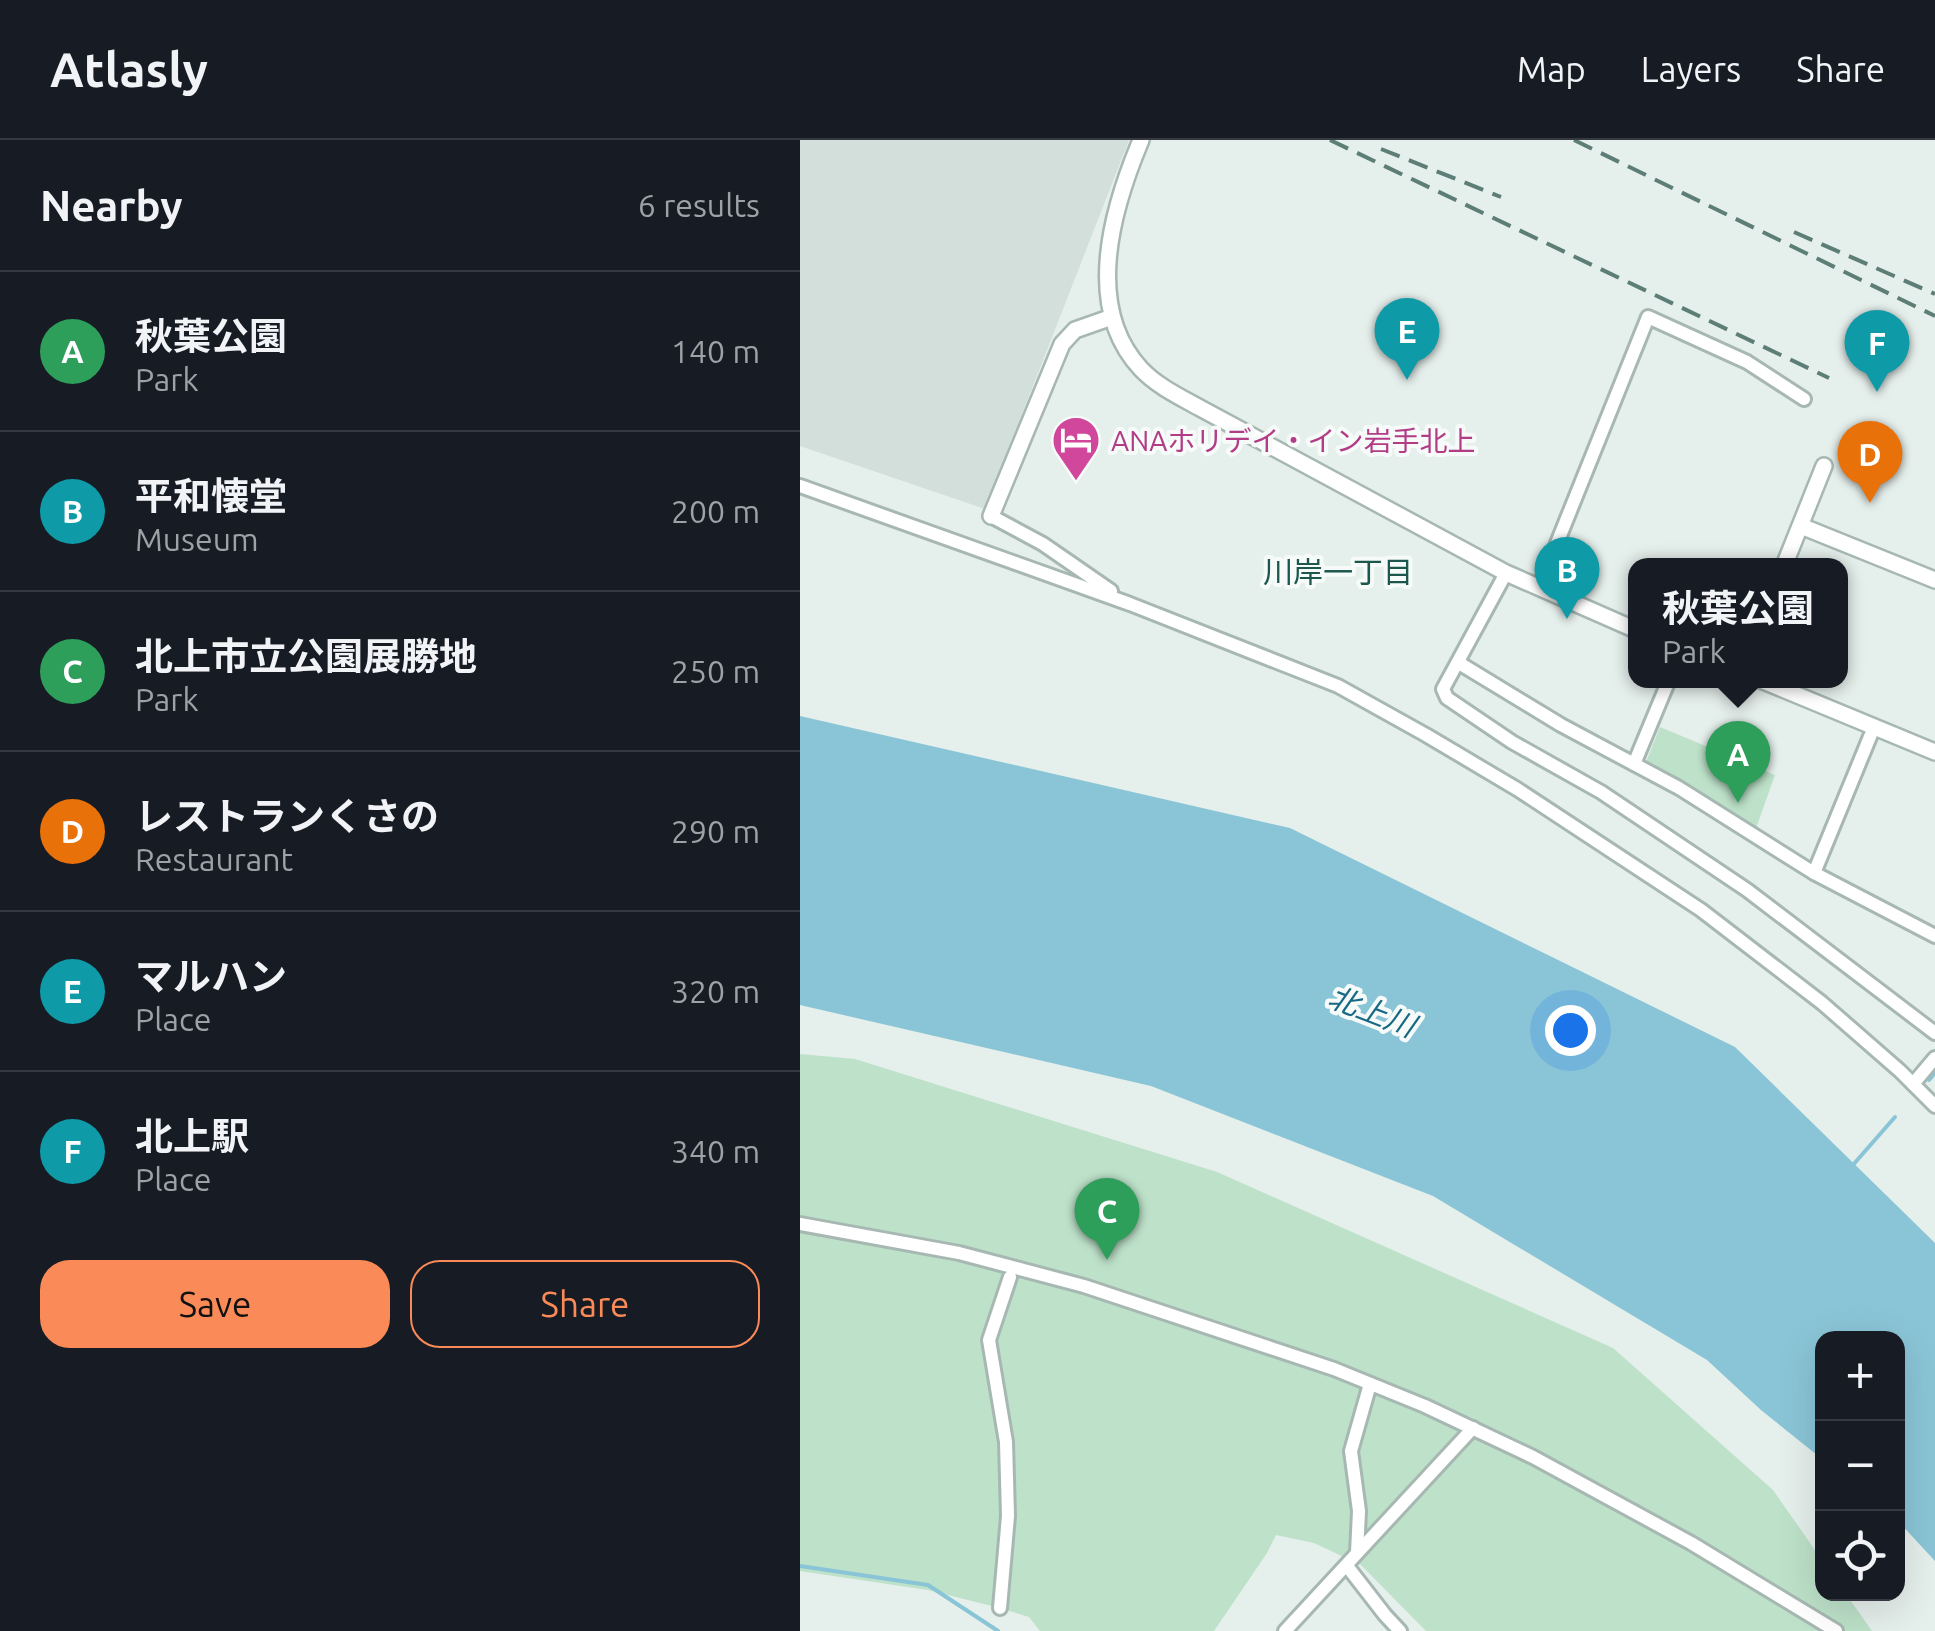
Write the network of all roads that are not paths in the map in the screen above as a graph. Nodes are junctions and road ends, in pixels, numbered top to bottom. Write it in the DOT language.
graph roads {
  1 [pos="1142,140"];
  2 [pos="1112,317"];
  3 [pos="1804,399"];
  4 [pos="1824,466"];
  5 [pos="800,486"];
  6 [pos="991,516"];
  7 [pos="1801,526"];
  8 [pos="1787,558"];
  9 [pos="1506,573"];
  10 [pos="1935,580"];
  11 [pos="1539,588"];
  12 [pos="1130,604"];
  13 [pos="1628,627"];
  14 [pos="1458,663"];
  15 [pos="1666,688"];
  16 [pos="1779,688"];
  17 [pos="1874,727"];
  18 [pos="1935,752"];
  19 [pos="1634,764"];
  20 [pos="1814,873"];
  21 [pos="1935,936"];
  22 [pos="1935,1033"];
  23 [pos="1935,1058"];
  24 [pos="1913,1084"];
  25 [pos="1935,1106"];
  26 [pos="800,1224"];
  27 [pos="1010,1277"];
  28 [pos="1370,1384"];
  29 [pos="1473,1428"];
  30 [pos="1356,1554"];
  31 [pos="1346,1566"];
  32 [pos="1000,1608"];
  33 [pos="1285,1631"];
  34 [pos="1400,1631"];
  35 [pos="1836,1631"];
  1 -- 2 [label="street"];
  2 -- 6 [label="street"];
  2 -- 9 [label="street"];
  3 -- 11 [label="street"];
  4 -- 7 [label="street"];
  5 -- 12 [label="street"];
  6 -- 12 [label="street"];
  7 -- 8 [label="street"];
  7 -- 10 [label="street"];
  9 -- 11 [label="street"];
  9 -- 14 [label="street"];
  11 -- 13 [label="street"];
  12 -- 24 [label="street"];
  14 -- 19 [label="street"];
  14 -- 22 [label="street"];
  15 -- 19 [label="street"];
  16 -- 17 [label="street"];
  17 -- 18 [label="street"];
  17 -- 20 [label="street"];
  19 -- 20 [label="street"];
  20 -- 21 [label="street"];
  23 -- 24 [label="street"];
  24 -- 25 [label="street"];
  26 -- 28 [label="street"];
  27 -- 32 [label="street"];
  28 -- 29 [label="street"];
  28 -- 30 [label="street"];
  29 -- 30 [label="street"];
  29 -- 35 [label="street"];
  30 -- 31 [label="street"];
  31 -- 33 [label="street"];
  31 -- 34 [label="street"];
}
